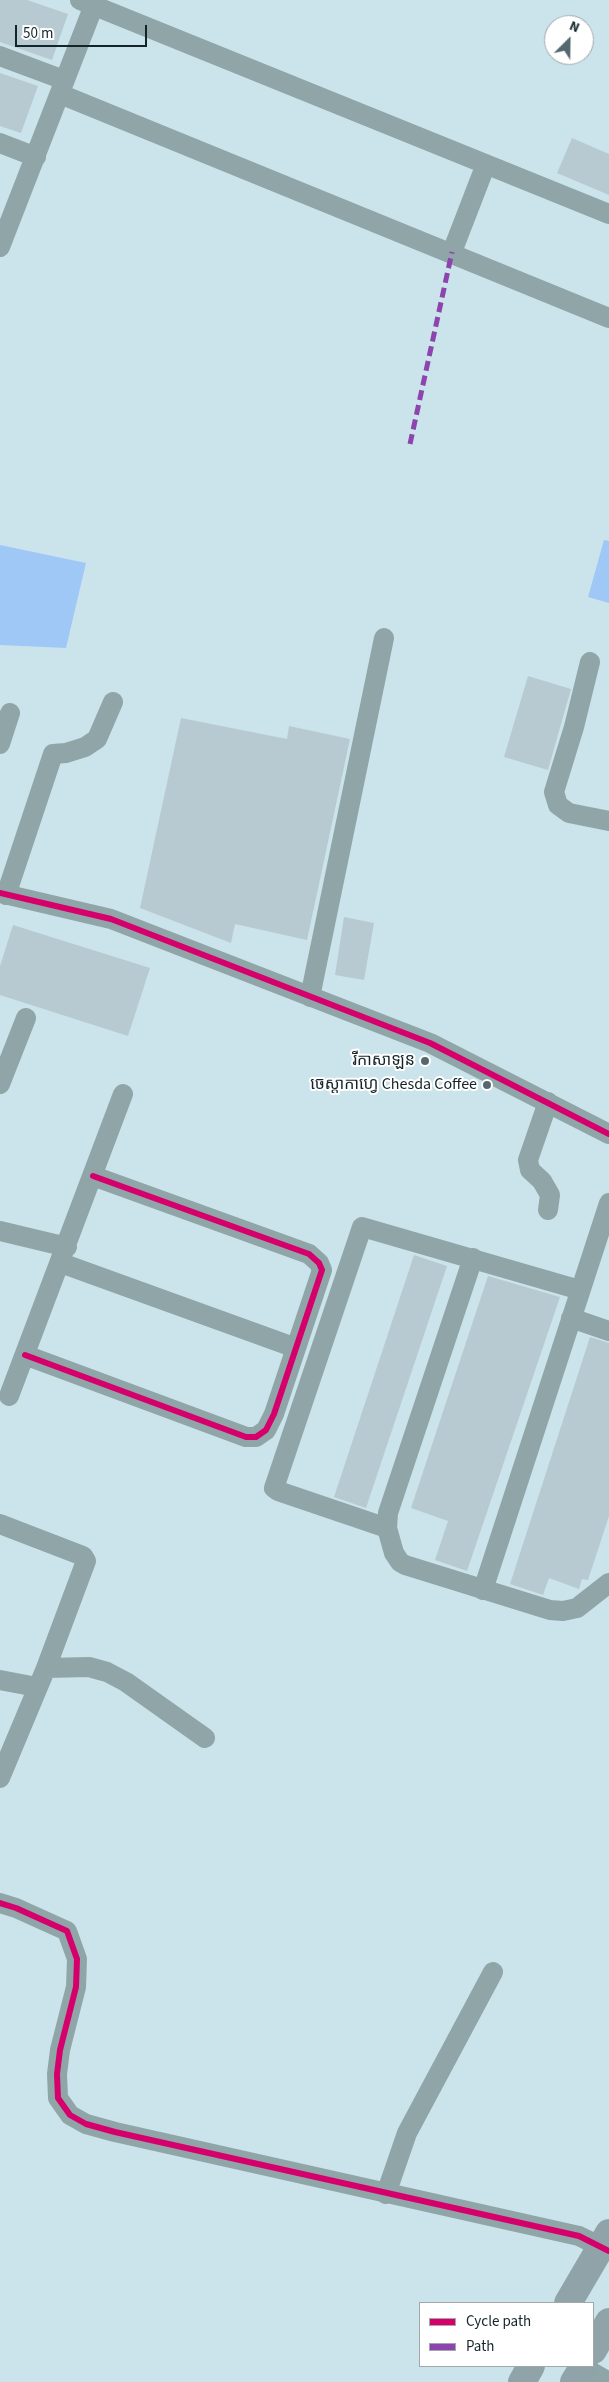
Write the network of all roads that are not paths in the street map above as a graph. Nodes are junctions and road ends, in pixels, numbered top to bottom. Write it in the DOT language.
graph roads {
  1 [pos="87,3"];
  2 [pos="0,56"];
  3 [pos="62,87"];
  4 [pos="0,144"];
  5 [pos="36,157"];
  6 [pos="486,164"];
  7 [pos="609,214"];
  8 [pos="0,247"];
  9 [pos="452,252"];
  10 [pos="609,318"];
  11 [pos="384,638"];
  12 [pos="590,662"];
  13 [pos="113,702"];
  14 [pos="10,713"];
  15 [pos="0,744"];
  16 [pos="609,821"];
  17 [pos="3,894"];
  18 [pos="310,997"];
  19 [pos="26,1018"];
  20 [pos="0,1084"];
  21 [pos="123,1094"];
  22 [pos="548,1102"];
  23 [pos="609,1134"];
  24 [pos="93,1176"];
  25 [pos="609,1203"];
  26 [pos="548,1210"];
  27 [pos="0,1231"];
  28 [pos="64,1255"];
  29 [pos="472,1258"];
  30 [pos="580,1290"];
  31 [pos="571,1318"];
  32 [pos="609,1331"];
  33 [pos="296,1348"];
  34 [pos="25,1355"];
  35 [pos="10,1396"];
  36 [pos="0,1524"];
  37 [pos="387,1528"];
  38 [pos="609,1583"];
  39 [pos="482,1590"];
  40 [pos="46,1668"];
  41 [pos="0,1680"];
  42 [pos="37,1687"];
  43 [pos="205,1738"];
  44 [pos="0,1778"];
  45 [pos="0,1903"];
  46 [pos="493,1972"];
  47 [pos="386,2194"];
  48 [pos="606,2244"];
  49 [pos="569,2302"];
  50 [pos="609,2322"];
  51 [pos="594,2347"];
  52 [pos="530,2367"];
  53 [pos="585,2367"];
  54 [pos="522,2382"];
  55 [pos="609,2382"];
  1 -- 3 [label="street"];
  1 -- 6 [label="street"];
  2 -- 3 [label="street"];
  3 -- 5 [label="street"];
  3 -- 9 [label="street"];
  4 -- 5 [label="street"];
  5 -- 8 [label="street"];
  6 -- 7 [label="street"];
  6 -- 9 [label="street"];
  9 -- 10 [label="street"];
  11 -- 18 [label="street"];
  12 -- 16 [label="street"];
  13 -- 17 [label="street"];
  14 -- 15 [label="street"];
  17 -- 18 [label="street"];
  18 -- 22 [label="street"];
  19 -- 20 [label="street"];
  21 -- 24 [label="street"];
  22 -- 23 [label="street"];
  22 -- 26 [label="street"];
  24 -- 28 [label="street"];
  24 -- 33 [label="street"];
  25 -- 30 [label="street"];
  27 -- 28 [label="street"];
  28 -- 33 [label="street"];
  28 -- 34 [label="street"];
  29 -- 30 [label="street"];
  29 -- 37 [label="street"];
  29 -- 37 [label="street"];
  30 -- 31 [label="street"];
  31 -- 32 [label="street"];
  31 -- 39 [label="street"];
  33 -- 34 [label="street"];
  34 -- 35 [label="street"];
  36 -- 40 [label="street"];
  37 -- 39 [label="street"];
  38 -- 39 [label="street"];
  40 -- 42 [label="street"];
  40 -- 43 [label="street"];
  41 -- 42 [label="street"];
  42 -- 44 [label="street"];
  45 -- 47 [label="street"];
  46 -- 47 [label="street"];
  47 -- 48 [label="street"];
  48 -- 49 [label="highway"];
  50 -- 51 [label="highway"];
  52 -- 54 [label="highway"];
  53 -- 55 [label="street"];
}
